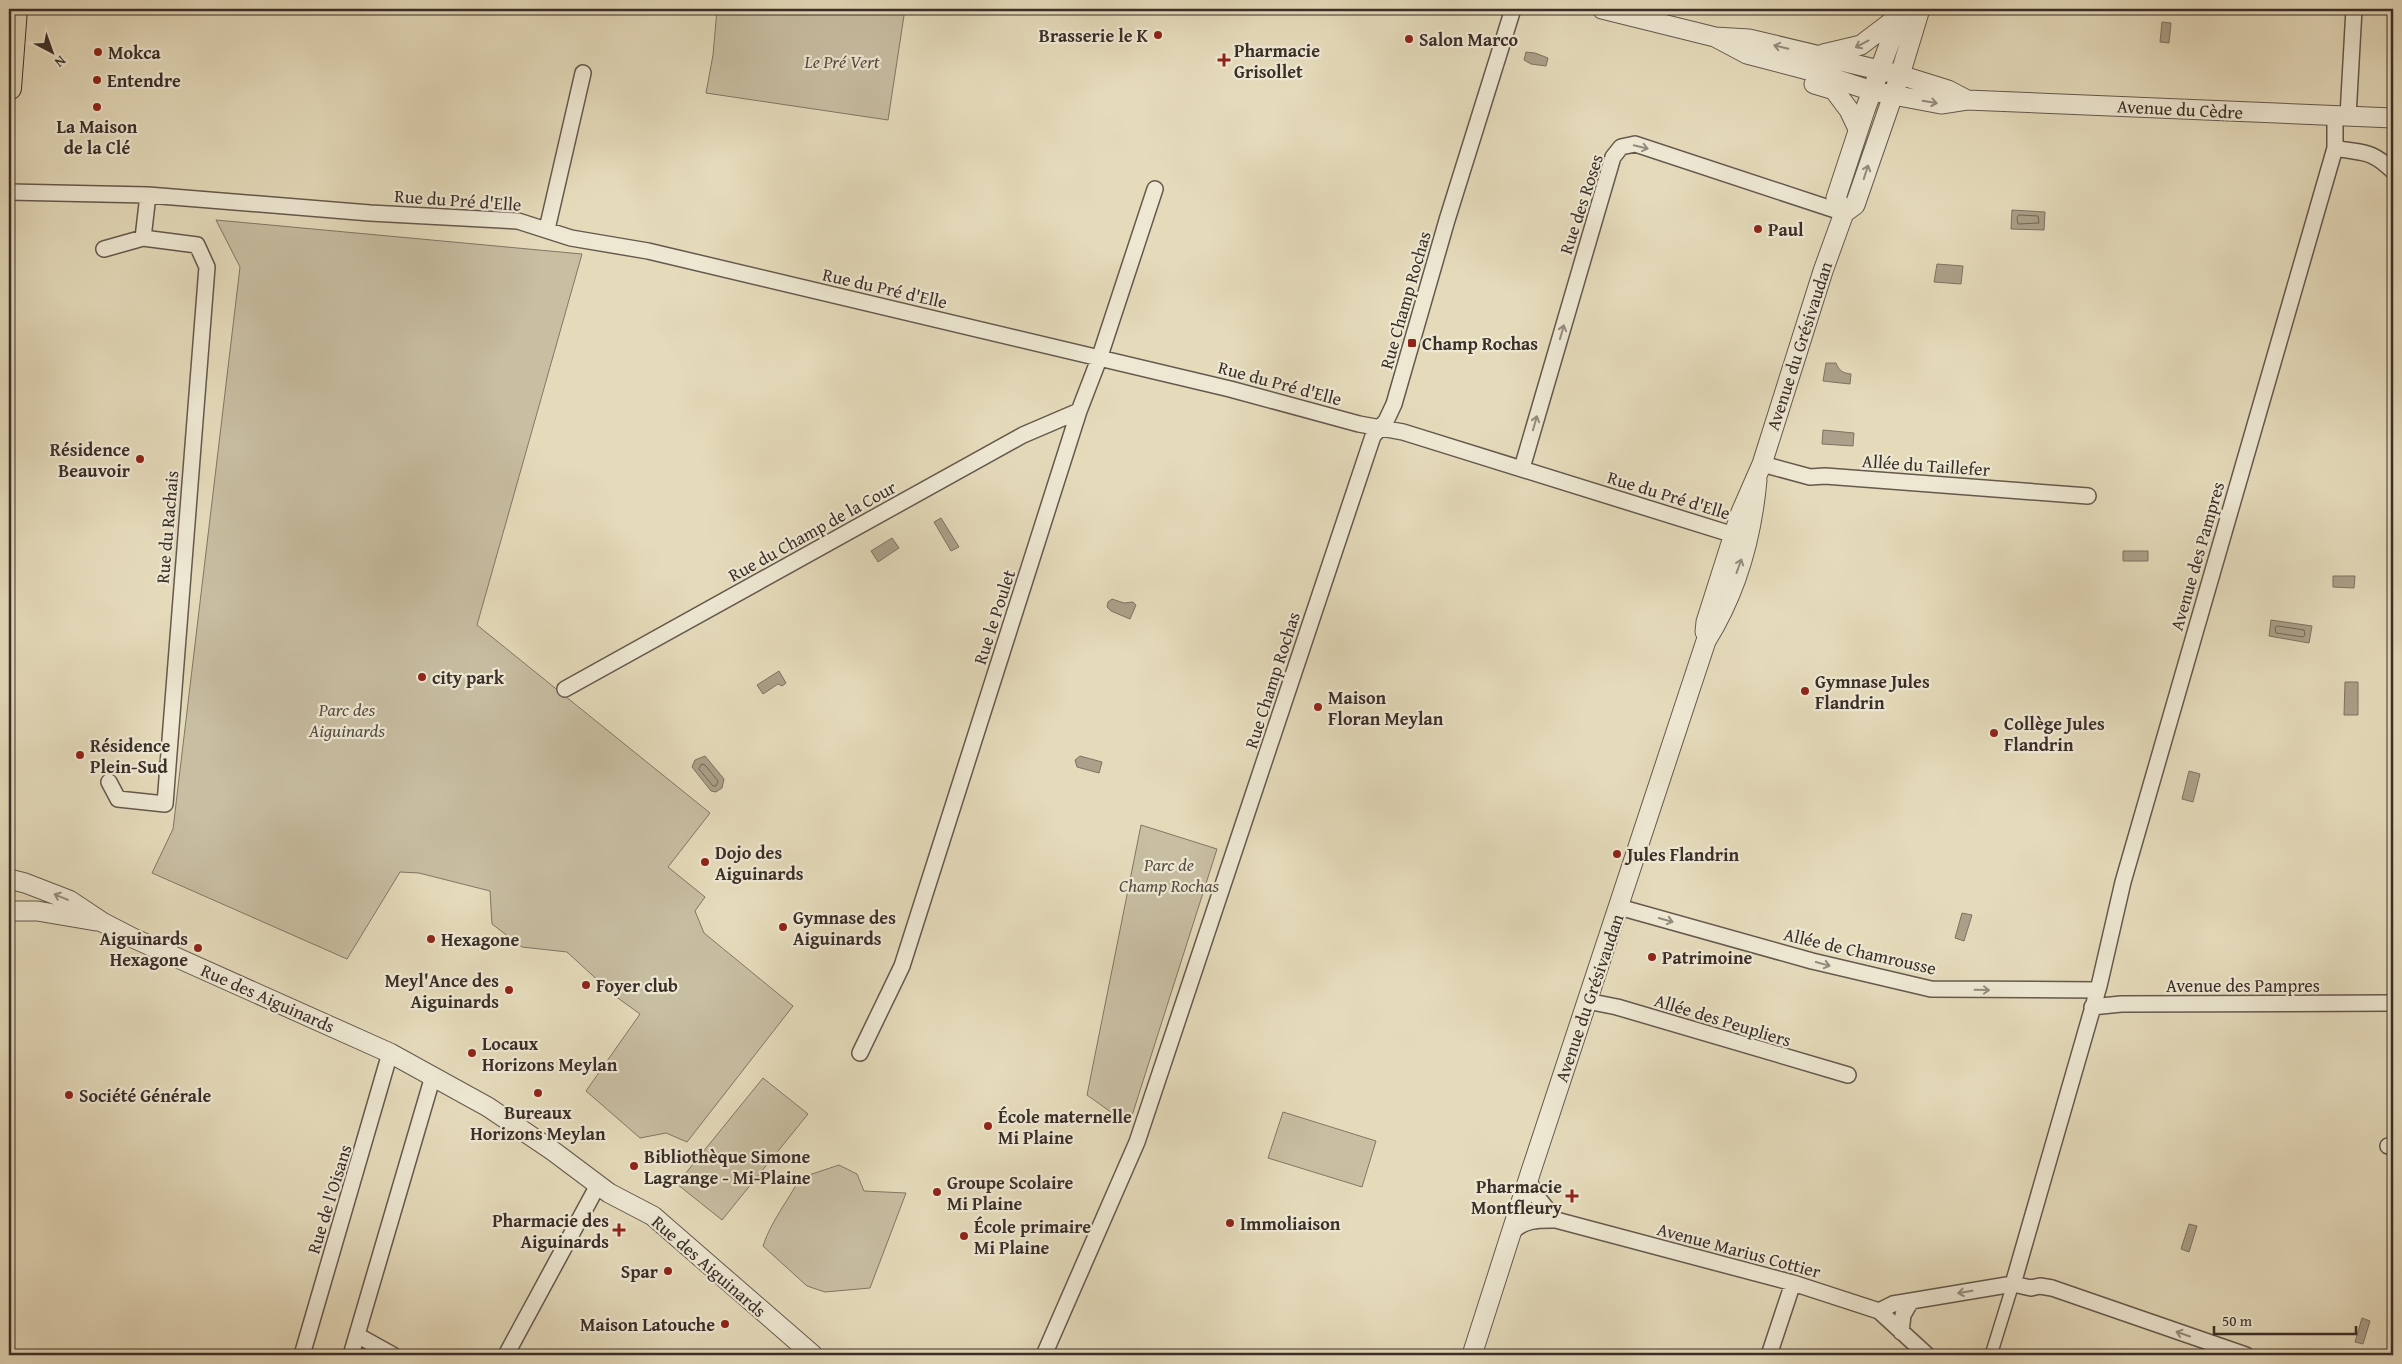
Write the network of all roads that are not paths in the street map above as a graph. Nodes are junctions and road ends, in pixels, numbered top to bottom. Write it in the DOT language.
graph roads {
  1 [pos="15,9"];
  2 [pos="1513,9"];
  3 [pos="1602,9"];
  4 [pos="1920,9"];
  5 [pos="2354,9"];
  6 [pos="1903,12"];
  7 [pos="1715,37"];
  8 [pos="1816,56"];
  9 [pos="1770,61"];
  10 [pos="1879,70"];
  11 [pos="583,73"];
  12 [pos="1900,76"];
  13 [pos="9,88"];
  14 [pos="1872,91"];
  15 [pos="1893,96"];
  16 [pos="1967,100"];
  17 [pos="2342,116"];
  18 [pos="2393,118"];
  19 [pos="1858,129"];
  20 [pos="2335,148"];
  21 [pos="2393,171"];
  22 [pos="1155,189"];
  23 [pos="9,192"];
  24 [pos="148,195"];
  25 [pos="1844,213"];
  26 [pos="547,229"];
  27 [pos="142,238"];
  28 [pos="104,249"];
  29 [pos="1099,359"];
  30 [pos="1079,411"];
  31 [pos="1380,429"];
  32 [pos="1522,468"];
  33 [pos="1760,472"];
  34 [pos="2088,496"];
  35 [pos="1734,535"];
  36 [pos="1706,641"];
  37 [pos="565,689"];
  38 [pos="109,782"];
  39 [pos="9,879"];
  40 [pos="1619,907"];
  41 [pos="9,911"];
  42 [pos="102,922"];
  43 [pos="2098,990"];
  44 [pos="1587,1001"];
  45 [pos="2393,1003"];
  46 [pos="2092,1008"];
  47 [pos="390,1053"];
  48 [pos="860,1053"];
  49 [pos="433,1076"];
  50 [pos="1848,1076"];
  51 [pos="1528,1180"];
  52 [pos="598,1185"];
  53 [pos="1556,1220"];
  54 [pos="1513,1231"];
  55 [pos="1793,1283"];
  56 [pos="2013,1284"];
  57 [pos="1911,1301"];
  58 [pos="1879,1311"];
  59 [pos="1901,1332"];
  60 [pos="357,1335"];
  61 [pos="302,1355"];
  62 [pos="352,1355"];
  63 [pos="393,1355"];
  64 [pos="506,1355"];
  65 [pos="813,1355"];
  66 [pos="1044,1355"];
  67 [pos="1472,1355"];
  68 [pos="1769,1355"];
  69 [pos="1927,1355"];
  70 [pos="1991,1355"];
  71 [pos="2246,1355"];
  1 -- 13 [label="main road"];
  2 -- 31 [label="street, Rue Champ Rochas"];
  3 -- 7 [label="street"];
  4 -- 12 [label="street, Avenue du Grésivaudan"];
  5 -- 17 [label="street, Avenue des Pampres"];
  6 -- 8 [label="street, one-way"];
  6 -- 10 [label="street"];
  8 -- 7 [label="street, Avenue du Cèdre, one-way"];
  7 -- 9 [label="street, Avenue du Cèdre"];
  8 -- 10 [label="street, Avenue du Cèdre"];
  9 -- 14 [label="street, Avenue du Cèdre"];
  9 -- 19 [label="street"];
  10 -- 12 [label="street, Avenue du Cèdre"];
  10 -- 14 [label="street"];
  11 -- 26 [label="street"];
  12 -- 15 [label="street, Avenue du Grésivaudan"];
  12 -- 16 [label="street, Avenue du Cèdre"];
  14 -- 15 [label="street, Avenue du Cèdre"];
  14 -- 19 [label="street"];
  15 -- 16 [label="street, Avenue du Cèdre, one-way"];
  25 -- 15 [label="street, Avenue du Grésivaudan, one-way"];
  16 -- 17 [label="street, Avenue du Cèdre"];
  17 -- 18 [label="street, Avenue du Cèdre"];
  17 -- 20 [label="street, Avenue des Pampres"];
  19 -- 25 [label="street"];
  20 -- 21 [label="street"];
  20 -- 43 [label="street, Avenue des Pampres"];
  22 -- 29 [label="street, Rue le Poulet"];
  23 -- 24 [label="street, Rue du Pré d'Elle"];
  24 -- 26 [label="street, Rue du Pré d'Elle"];
  24 -- 27 [label="street"];
  32 -- 25 [label="street, Rue des Roses, one-way"];
  25 -- 33 [label="street, Avenue du Grésivaudan"];
  26 -- 29 [label="street, Rue du Pré d'Elle"];
  27 -- 28 [label="street, Rue du Rachais"];
  27 -- 38 [label="street, Rue du Rachais"];
  29 -- 30 [label="street, Rue le Poulet"];
  29 -- 31 [label="street, Rue du Pré d'Elle"];
  30 -- 37 [label="street, Rue du Champ de la Cour"];
  30 -- 48 [label="street, Rue le Poulet"];
  31 -- 32 [label="street, Rue du Pré d'Elle"];
  31 -- 66 [label="street, Rue Champ Rochas"];
  32 -- 35 [label="street, Rue du Pré d'Elle"];
  33 -- 34 [label="street, Allée du Taillefer"];
  33 -- 35 [label="street, Avenue du Grésivaudan"];
  36 -- 33 [label="street, Avenue du Grésivaudan, one-way"];
  35 -- 36 [label="street, Avenue du Grésivaudan"];
  36 -- 40 [label="street, Avenue du Grésivaudan"];
  42 -- 39 [label="street, Rue des Aiguinards, one-way"];
  40 -- 43 [label="street, Allée de Chamrousse, one-way"];
  40 -- 44 [label="street, Avenue du Grésivaudan"];
  41 -- 42 [label="street, Rue des Aiguinards"];
  42 -- 47 [label="street, Rue des Aiguinards"];
  43 -- 46 [label="street, Avenue des Pampres"];
  44 -- 50 [label="street, Allée des Peupliers"];
  44 -- 51 [label="street, Avenue du Grésivaudan"];
  45 -- 46 [label="street, Avenue des Pampres"];
  46 -- 56 [label="street, Avenue des Pampres"];
  47 -- 49 [label="street, Rue des Aiguinards"];
  47 -- 61 [label="street, Rue de l'Oisans"];
  49 -- 52 [label="street, Rue des Aiguinards"];
  49 -- 60 [label="street"];
  51 -- 53 [label="street"];
  51 -- 54 [label="street, Avenue du Grésivaudan"];
  52 -- 64 [label="street"];
  52 -- 65 [label="street, Rue des Aiguinards"];
  53 -- 54 [label="street, Avenue Marius Cottier"];
  53 -- 55 [label="street, Avenue Marius Cottier"];
  54 -- 67 [label="street, Avenue du Grésivaudan"];
  55 -- 58 [label="street, Avenue Marius Cottier"];
  55 -- 68 [label="street"];
  56 -- 57 [label="street, one-way"];
  56 -- 70 [label="street"];
  71 -- 56 [label="street, one-way"];
  57 -- 58 [label="street"];
  57 -- 59 [label="street"];
  58 -- 59 [label="street"];
  59 -- 69 [label="street"];
  60 -- 62 [label="street"];
  60 -- 63 [label="street"];
}
